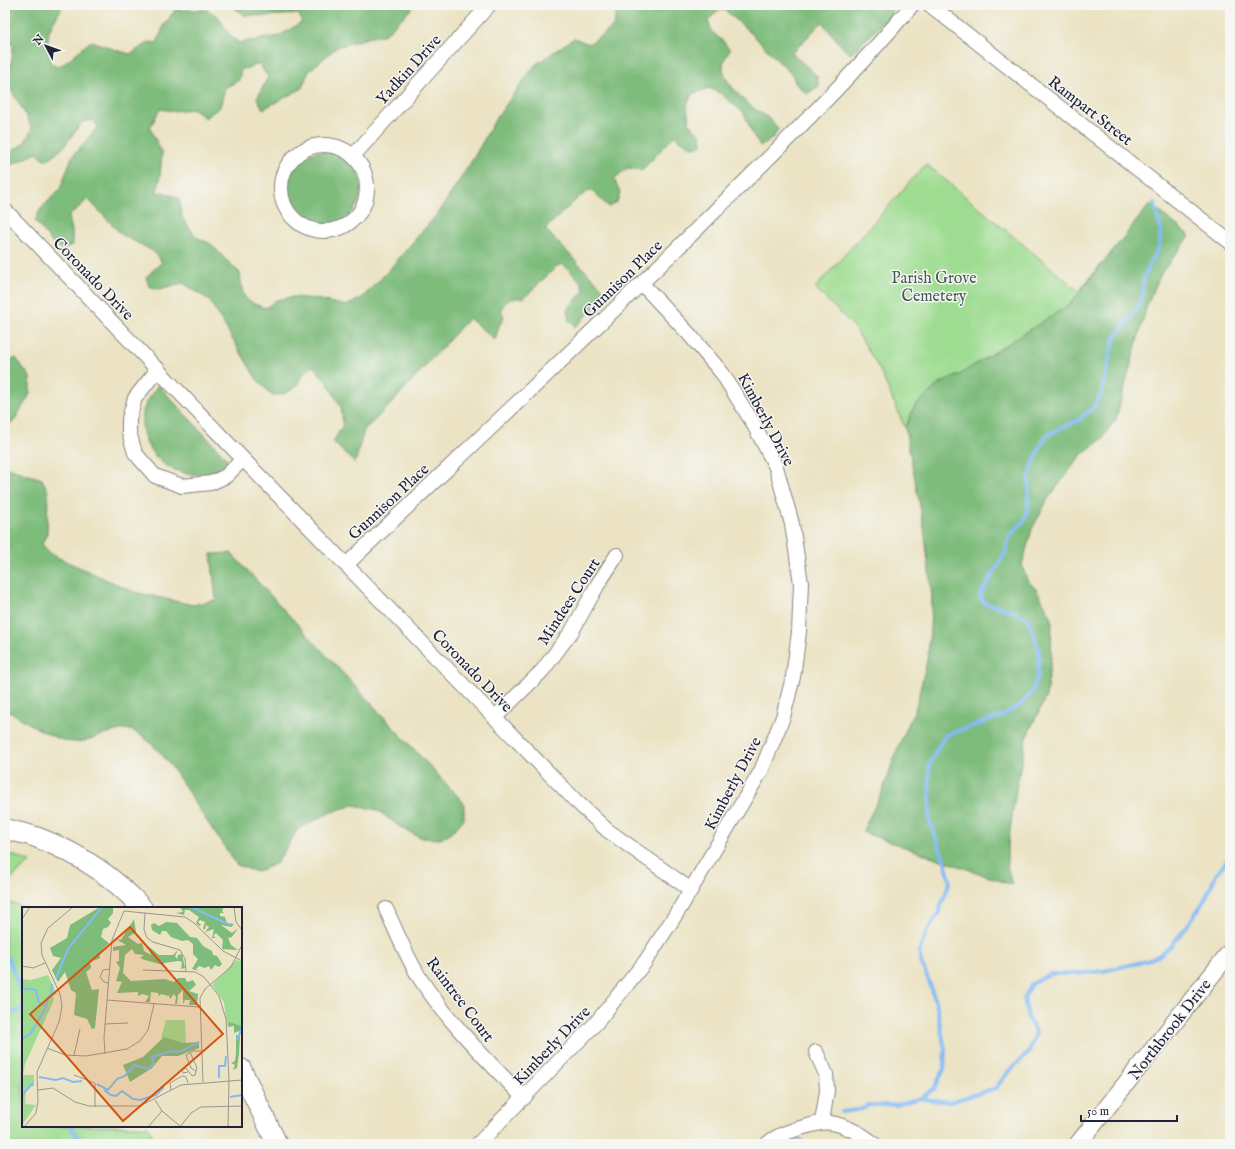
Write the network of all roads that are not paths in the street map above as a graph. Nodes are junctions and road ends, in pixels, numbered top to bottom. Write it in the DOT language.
graph roads {
  1 [pos="489,5"];
  2 [pos="912,5"];
  3 [pos="930,5"];
  4 [pos="352,156"];
  5 [pos="5,210"];
  6 [pos="1230,242"];
  7 [pos="642,284"];
  8 [pos="158,369"];
  9 [pos="243,459"];
  10 [pos="618,555"];
  11 [pos="346,565"];
  12 [pos="495,717"];
  13 [pos="5,829"];
  14 [pos="691,890"];
  15 [pos="141,907"];
  16 [pos="386,909"];
  17 [pos="1230,952"];
  18 [pos="816,1052"];
  19 [pos="242,1071"];
  20 [pos="524,1098"];
  21 [pos="822,1122"];
  22 [pos="277,1144"];
  23 [pos="478,1144"];
  24 [pos="767,1144"];
  25 [pos="874,1144"];
  26 [pos="1078,1144"];
  1 -- 4 [label="street, Yadkin Drive"];
  2 -- 7 [label="street, Gunnison Place"];
  3 -- 6 [label="street, Rampart Street"];
  4 -- 4 [label="street"];
  5 -- 8 [label="street, Coronado Drive"];
  7 -- 11 [label="street, Gunnison Place"];
  7 -- 14 [label="street, Kimberly Drive"];
  8 -- 9 [label="street, Coronado Drive"];
  8 -- 9 [label="street"];
  9 -- 11 [label="street, Coronado Drive"];
  10 -- 12 [label="street, Mindees Court"];
  11 -- 12 [label="street, Coronado Drive"];
  12 -- 14 [label="street, Coronado Drive"];
  13 -- 15 [label="main road"];
  14 -- 20 [label="street, Kimberly Drive"];
  16 -- 20 [label="street, Raintree Court"];
  17 -- 26 [label="street, Northbrook Drive"];
  18 -- 21 [label="street"];
  19 -- 22 [label="main road"];
  20 -- 23 [label="street, Kimberly Drive"];
  21 -- 24 [label="street"];
  21 -- 25 [label="street"];
}
